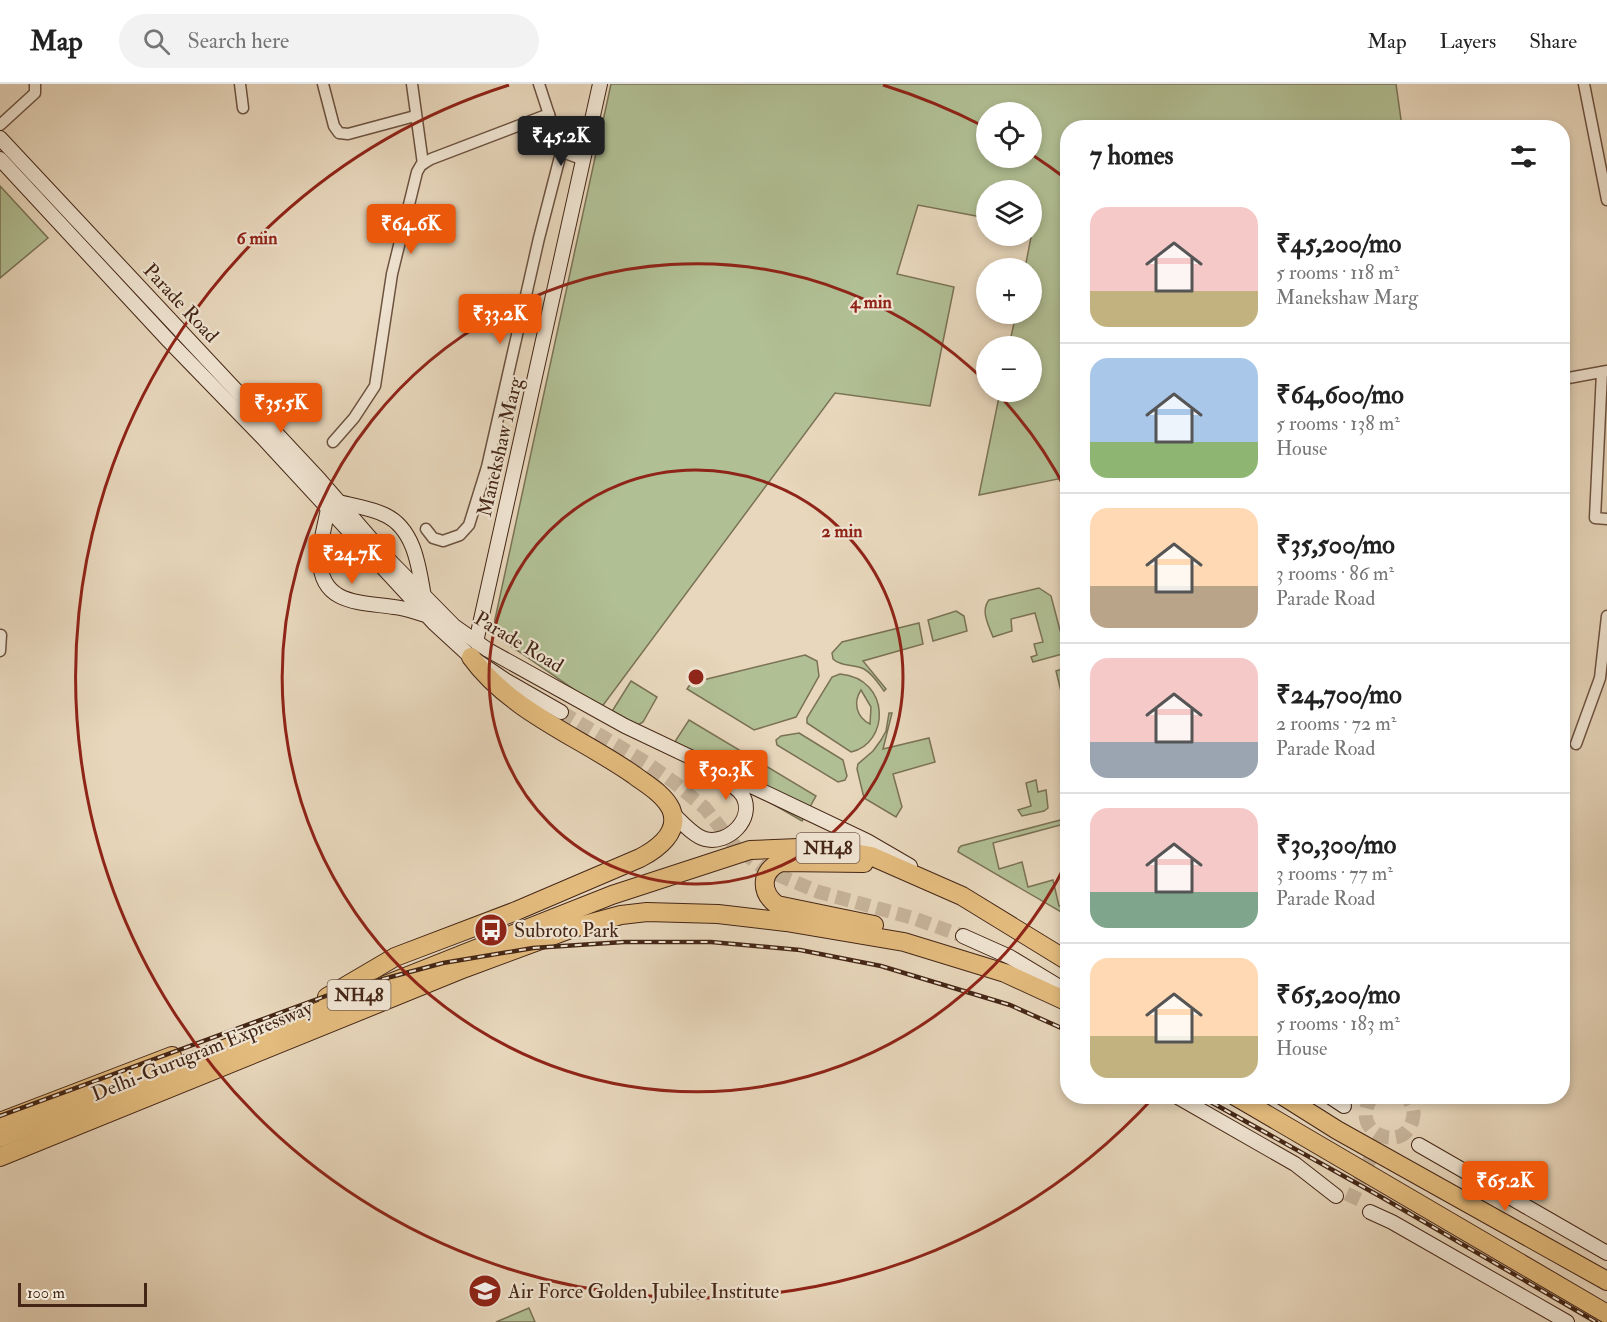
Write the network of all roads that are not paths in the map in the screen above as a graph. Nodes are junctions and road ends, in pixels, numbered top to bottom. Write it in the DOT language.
graph roads {
  1 [pos="35,84"];
  2 [pos="240,84"];
  3 [pos="323,84"];
  4 [pos="412,84"];
  5 [pos="539,84"];
  6 [pos="600,84"];
  7 [pos="1584,84"];
  8 [pos="243,108"];
  9 [pos="549,114"];
  10 [pos="415,116"];
  11 [pos="0,124"];
  12 [pos="0,138"];
  13 [pos="562,149"];
  14 [pos="0,159"];
  15 [pos="584,160"];
  16 [pos="423,164"];
  17 [pos="1607,200"];
  18 [pos="133,280"];
  19 [pos="122,291"];
  20 [pos="1604,372"];
  21 [pos="1570,378"];
  22 [pos="333,442"];
  23 [pos="334,506"];
  24 [pos="1607,519"];
  25 [pos="426,529"];
  26 [pos="424,597"];
  27 [pos="426,615"];
  28 [pos="1607,616"];
  29 [pos="2,635"];
  30 [pos="1606,643"];
  31 [pos="473,650"];
  32 [pos="0,651"];
  33 [pos="561,712"];
  34 [pos="1576,744"];
  35 [pos="674,749"];
  36 [pos="672,813"];
  37 [pos="883,861"];
  38 [pos="932,881"];
  39 [pos="963,936"];
  40 [pos="1060,956"];
  41 [pos="972,962"];
  42 [pos="1060,987"];
  43 [pos="1060,998"];
  44 [pos="1190,1104"];
  45 [pos="1249,1104"];
  46 [pos="1296,1104"];
  47 [pos="1341,1104"];
  48 [pos="1344,1106"];
  49 [pos="0,1122"];
  50 [pos="0,1138"];
  51 [pos="1419,1145"];
  52 [pos="0,1157"];
  53 [pos="1336,1196"];
  54 [pos="1370,1212"];
  55 [pos="1607,1253"];
  56 [pos="1607,1281"];
  57 [pos="1607,1314"];
  58 [pos="1567,1322"];
  1 -- 11 [label="street"];
  2 -- 8 [label="street"];
  3 -- 10 [label="street"];
  4 -- 10 [label="street"];
  5 -- 9 [label="street"];
  6 -- 15 [label="street, Manekshaw Marg"];
  7 -- 17 [label="street"];
  9 -- 13 [label="street"];
  9 -- 16 [label="street"];
  10 -- 16 [label="street"];
  12 -- 18 [label="street, Parade Road"];
  13 -- 15 [label="street"];
  13 -- 25 [label="street"];
  14 -- 19 [label="street, Parade Road"];
  15 -- 31 [label="street, Manekshaw Marg"];
  16 -- 22 [label="street"];
  18 -- 19 [label="street"];
  18 -- 23 [label="street, Parade Road"];
  19 -- 23 [label="street, Parade Road"];
  20 -- 21 [label="street"];
  20 -- 24 [label="street"];
  23 -- 26 [label="street, Parade Road"];
  23 -- 26 [label="street"];
  23 -- 27 [label="street, Parade Road"];
  23 -- 27 [label="street"];
  26 -- 31 [label="street, Parade Road"];
  27 -- 31 [label="street, Parade Road"];
  28 -- 30 [label="street"];
  29 -- 32 [label="street"];
  30 -- 34 [label="street"];
  31 -- 33 [label="street, Parade Road"];
  31 -- 35 [label="street, Parade Road"];
  31 -- 36 [label="highway"];
  35 -- 36 [label="street"];
  35 -- 38 [label="street, Parade Road"];
  36 -- 49 [label="highway"];
  37 -- 38 [label="highway, NH48"];
  37 -- 41 [label="highway"];
  37 -- 50 [label="highway, Delhi-Gurugram Expressway / NH48"];
  38 -- 40 [label="highway, NH48"];
  39 -- 42 [label="street"];
  41 -- 43 [label="highway, NH48"];
  41 -- 52 [label="highway, Delhi-Gurugram Expressway / NH48"];
  44 -- 53 [label="street"];
  45 -- 57 [label="highway"];
  46 -- 56 [label="highway"];
  47 -- 48 [label="street"];
  51 -- 55 [label="street"];
  54 -- 58 [label="street"];
}
